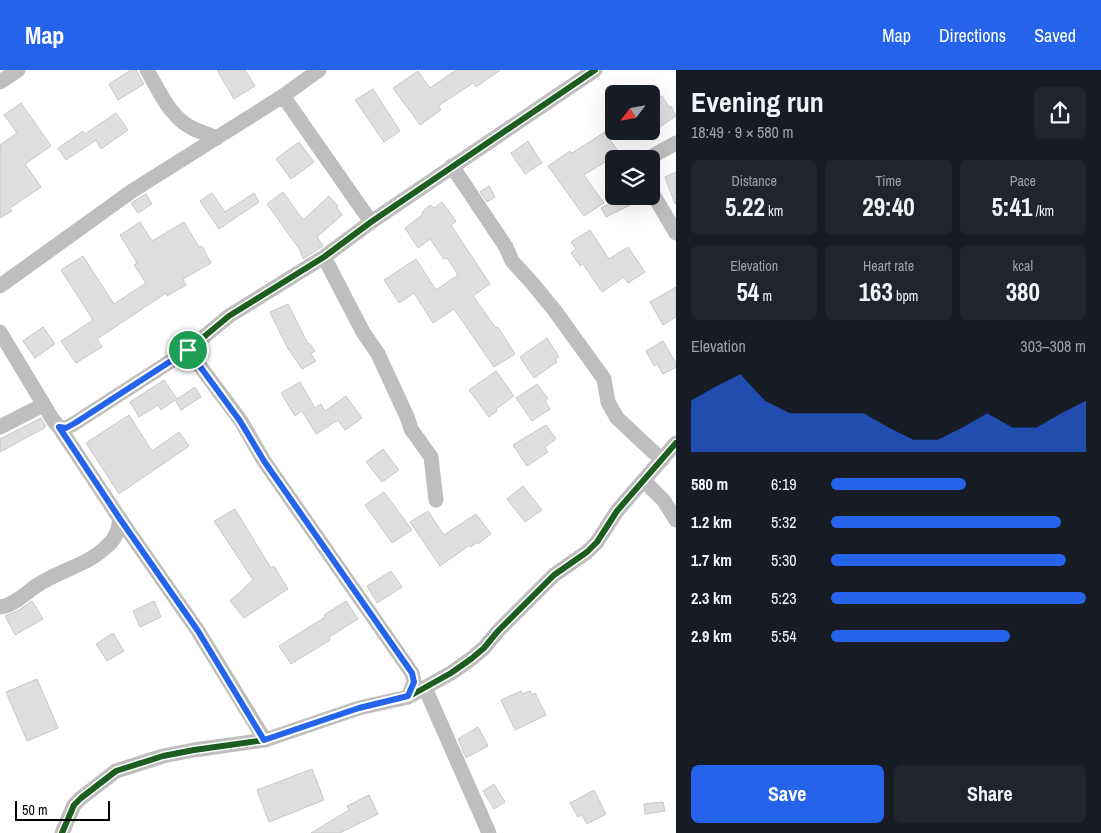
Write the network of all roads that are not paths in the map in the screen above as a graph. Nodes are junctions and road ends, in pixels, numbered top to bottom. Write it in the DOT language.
graph roads {
  1 [pos="18,70"];
  2 [pos="147,70"];
  3 [pos="319,70"];
  4 [pos="595,70"];
  5 [pos="0,82"];
  6 [pos="283,96"];
  7 [pos="217,138"];
  8 [pos="676,143"];
  9 [pos="660,152"];
  10 [pos="452,166"];
  11 [pos="659,205"];
  12 [pos="371,222"];
  13 [pos="676,233"];
  14 [pos="324,257"];
  15 [pos="0,286"];
  16 [pos="0,332"];
  17 [pos="188,350"];
  18 [pos="44,405"];
  19 [pos="0,427"];
  20 [pos="59,427"];
  21 [pos="676,443"];
  22 [pos="662,460"];
  23 [pos="644,481"];
  24 [pos="436,500"];
  25 [pos="120,519"];
  26 [pos="676,520"];
  27 [pos="0,607"];
  28 [pos="425,688"];
  29 [pos="408,696"];
  30 [pos="264,740"];
  31 [pos="62,833"];
  32 [pos="489,833"];
  1 -- 5 [label="street"];
  2 -- 7 [label="street"];
  3 -- 6 [label="street"];
  4 -- 10 [label="street"];
  6 -- 7 [label="street"];
  6 -- 12 [label="street"];
  7 -- 15 [label="street"];
  8 -- 9 [label="street"];
  10 -- 12 [label="street"];
  10 -- 22 [label="street"];
  11 -- 13 [label="street"];
  12 -- 14 [label="street"];
  14 -- 17 [label="street"];
  14 -- 24 [label="street"];
  16 -- 18 [label="street"];
  17 -- 20 [label="street"];
  17 -- 29 [label="street"];
  18 -- 19 [label="street"];
  18 -- 20 [label="street"];
  20 -- 25 [label="street"];
  21 -- 22 [label="street"];
  22 -- 23 [label="street"];
  23 -- 26 [label="street"];
  23 -- 28 [label="street"];
  25 -- 27 [label="street"];
  25 -- 30 [label="street"];
  28 -- 29 [label="street"];
  28 -- 32 [label="street"];
  29 -- 30 [label="street"];
  30 -- 31 [label="street"];
}
